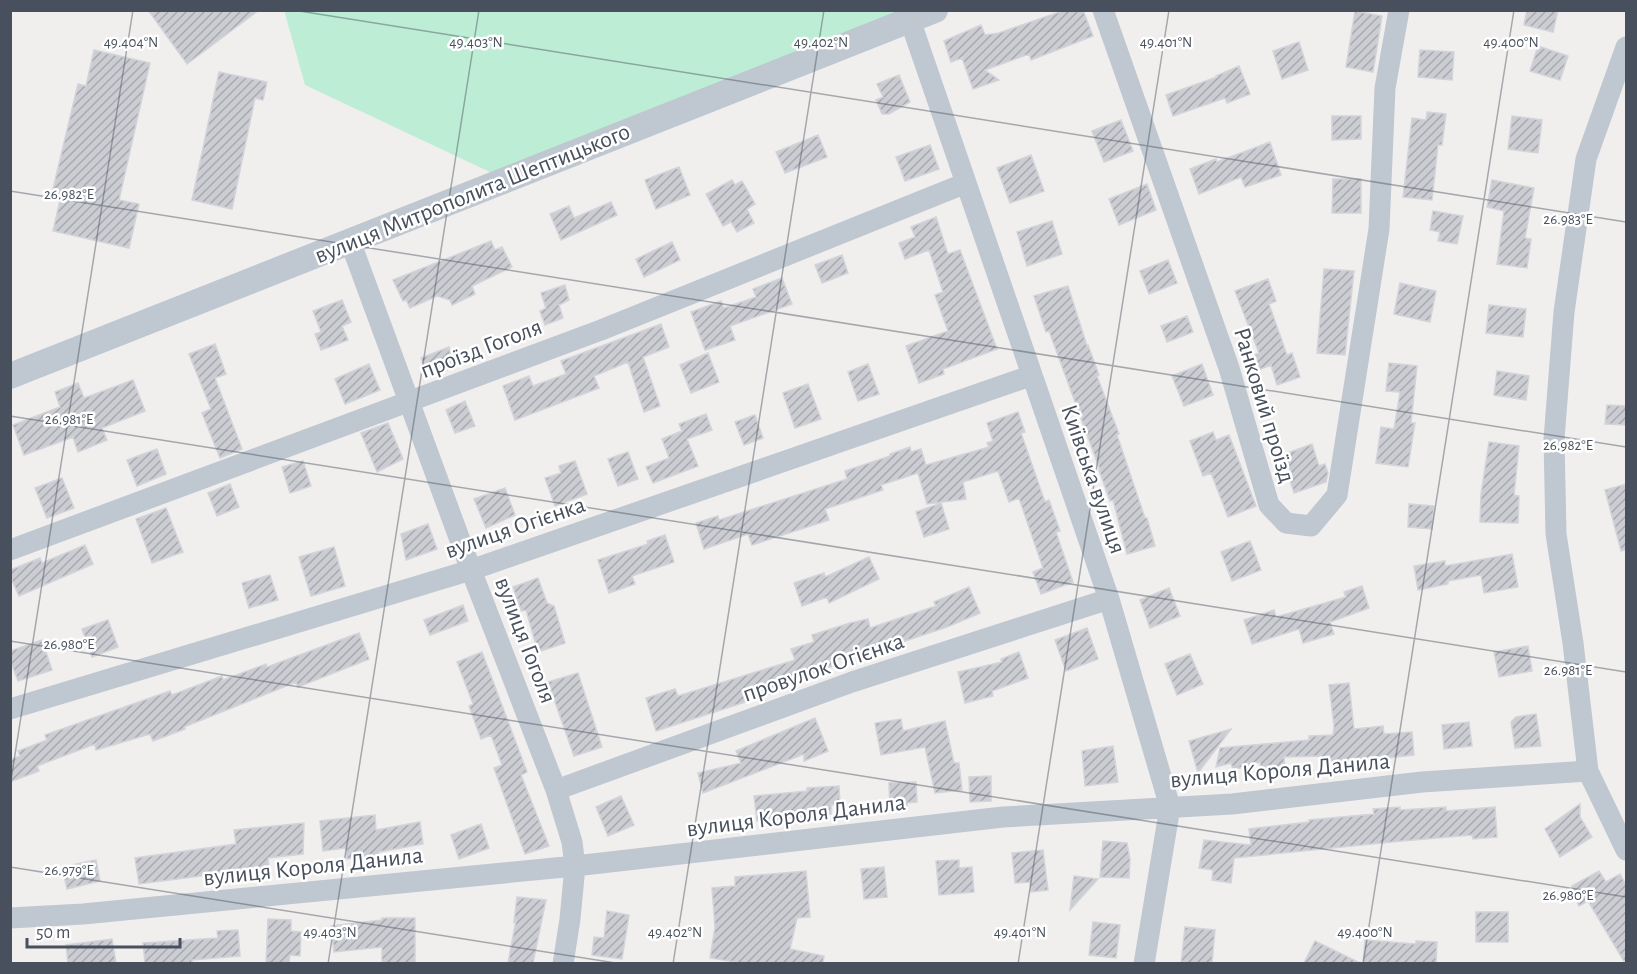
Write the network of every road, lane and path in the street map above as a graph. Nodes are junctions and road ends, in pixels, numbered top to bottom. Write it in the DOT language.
graph roads {
  1 [pos="935,10"];
  2 [pos="1103,10"];
  3 [pos="1399,10"];
  4 [pos="910,20"];
  5 [pos="1626,47"];
  6 [pos="966,183"];
  7 [pos="350,241"];
  8 [pos="10,376"];
  9 [pos="1030,376"];
  10 [pos="410,402"];
  11 [pos="10,550"];
  12 [pos="471,570"];
  13 [pos="1109,599"];
  14 [pos="10,709"];
  15 [pos="1588,771"];
  16 [pos="556,790"];
  17 [pos="1170,807"];
  18 [pos="1626,850"];
  19 [pos="575,866"];
  20 [pos="10,918"];
  21 [pos="563,963"];
  22 [pos="1144,963"];
  1 -- 4 [label="street, вулиця Митрополита Шептицького"];
  2 -- 3 [label="street, Ранковий проїзд"];
  4 -- 6 [label="street, Київська вулиця"];
  4 -- 7 [label="street, вулиця Митрополита Шептицького"];
  5 -- 15 [label="street"];
  6 -- 9 [label="street, Київська вулиця"];
  6 -- 10 [label="street, проїзд Гоголя"];
  7 -- 8 [label="street, вулиця Митрополита Шептицького"];
  7 -- 10 [label="street, вулиця Гоголя"];
  9 -- 12 [label="street, вулиця Огієнка"];
  9 -- 13 [label="street, Київська вулиця"];
  10 -- 11 [label="street, проїзд Гоголя"];
  10 -- 12 [label="street, вулиця Гоголя"];
  12 -- 14 [label="street, вулиця Огієнка"];
  12 -- 16 [label="street, вулиця Гоголя"];
  13 -- 16 [label="street, провулок Огієнка"];
  13 -- 17 [label="street, Київська вулиця"];
  15 -- 17 [label="street, вулиця Короля Данила"];
  15 -- 18 [label="street"];
  16 -- 19 [label="street, вулиця Гоголя"];
  17 -- 19 [label="street, вулиця Короля Данила"];
  17 -- 22 [label="street, Київська вулиця"];
  19 -- 20 [label="street, вулиця Короля Данила"];
  19 -- 21 [label="street, вулиця Гоголя"];
}
